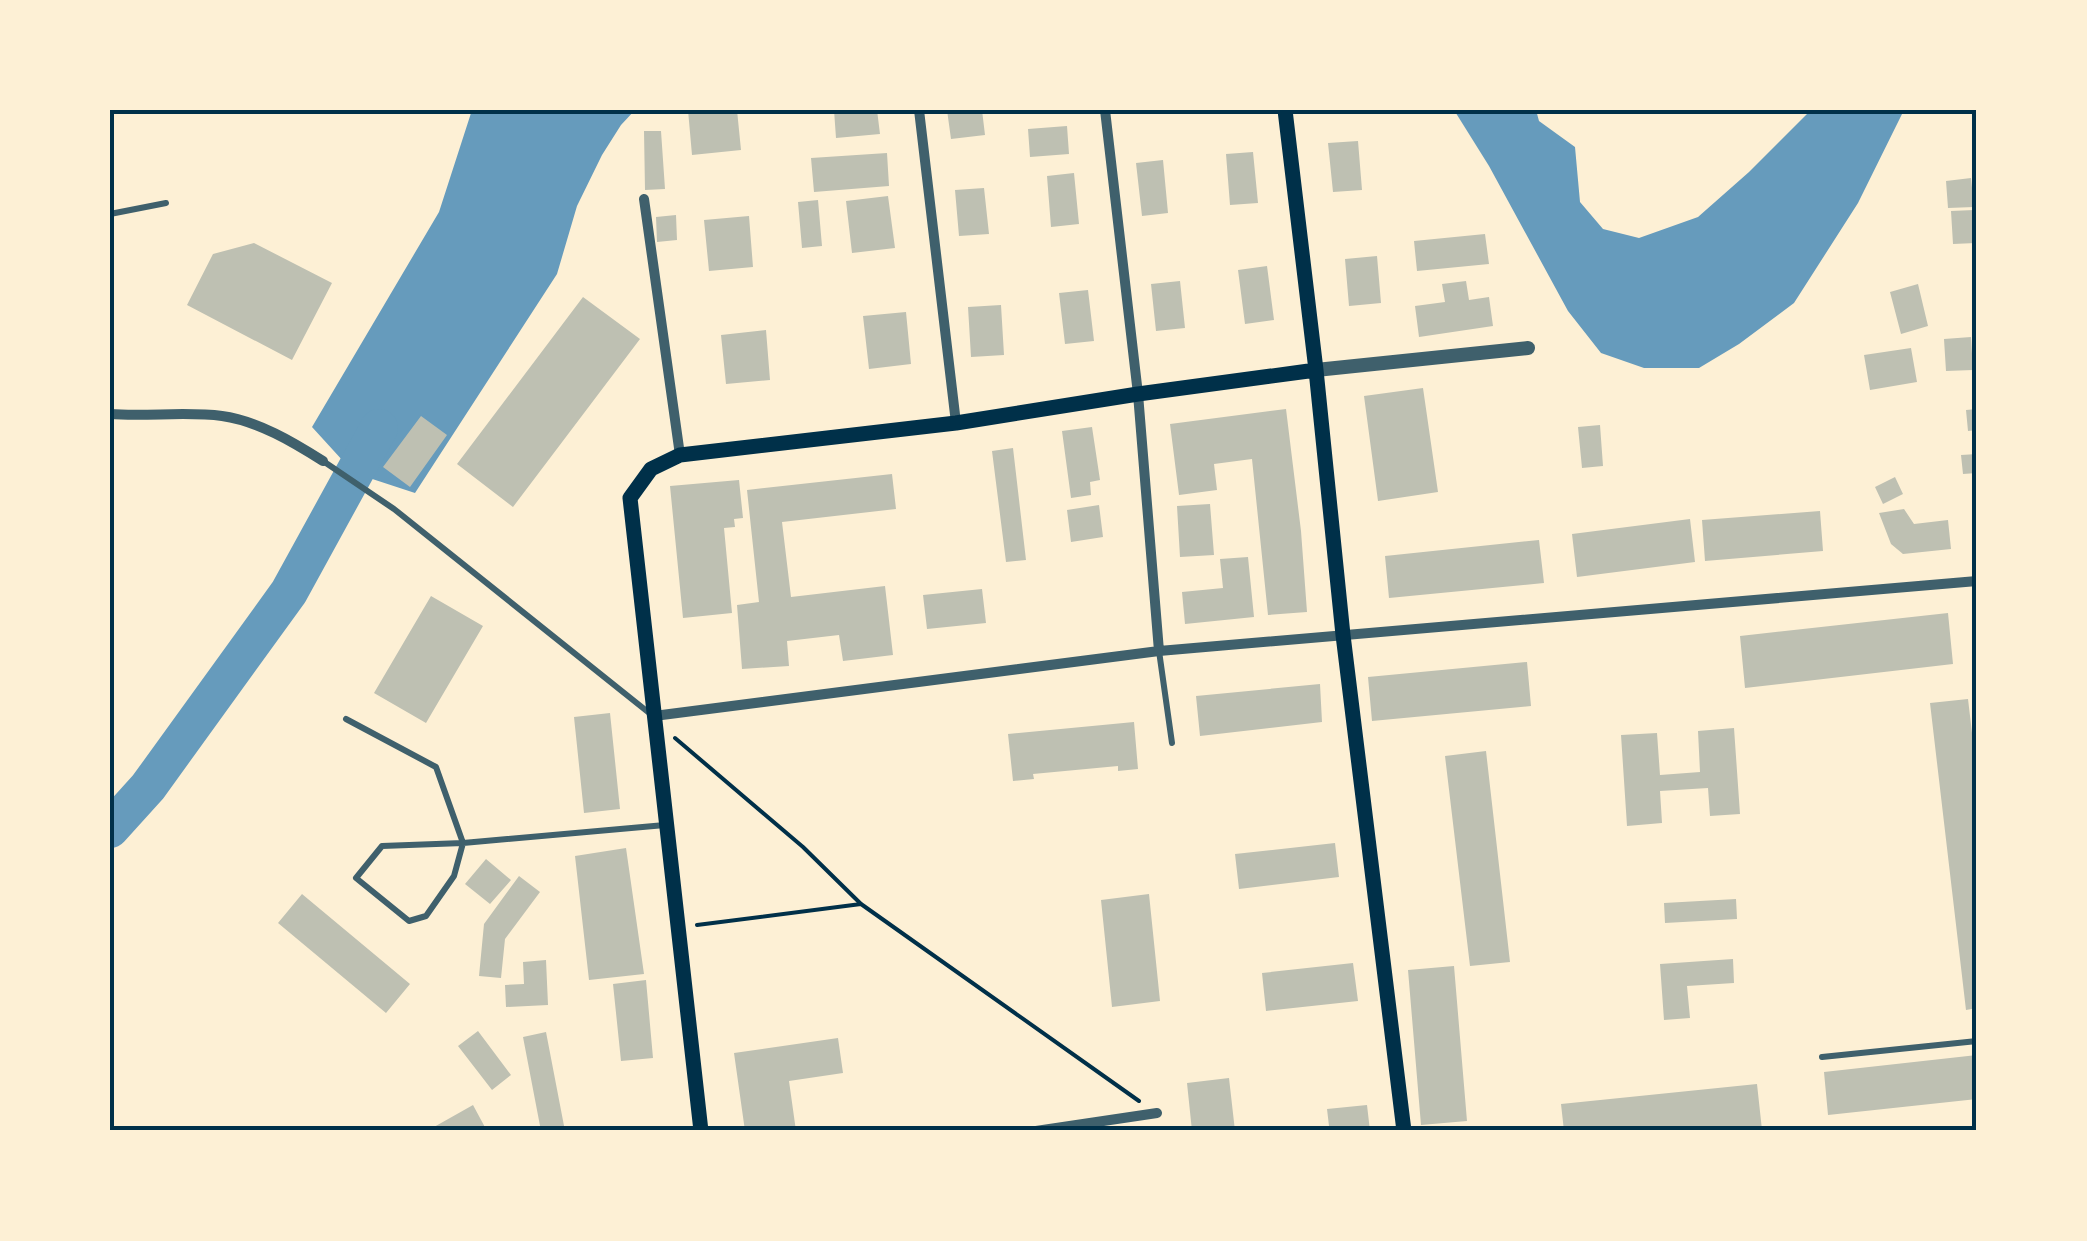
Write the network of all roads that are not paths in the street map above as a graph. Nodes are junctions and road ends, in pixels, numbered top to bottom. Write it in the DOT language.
graph roads {
  1 [pos="918,110"];
  2 [pos="1105,110"];
  3 [pos="1285,110"];
  4 [pos="644,199"];
  5 [pos="166,203"];
  6 [pos="110,214"];
  7 [pos="1528,348"];
  8 [pos="1316,370"];
  9 [pos="1138,394"];
  10 [pos="110,414"];
  11 [pos="956,422"];
  12 [pos="680,456"];
  13 [pos="323,461"];
  14 [pos="1977,581"];
  15 [pos="1343,635"];
  16 [pos="1160,650"];
  17 [pos="654,716"];
  18 [pos="346,719"];
  19 [pos="1172,744"];
  20 [pos="666,824"];
  21 [pos="462,842"];
  22 [pos="1977,1042"];
  23 [pos="1822,1057"];
  24 [pos="1157,1114"];
  25 [pos="701,1131"];
  26 [pos="1036,1131"];
  27 [pos="1404,1131"];
  1 -- 11 [label="street"];
  2 -- 9 [label="street"];
  3 -- 8 [label="main road"];
  4 -- 12 [label="street"];
  5 -- 6 [label="lane"];
  7 -- 8 [label="street"];
  8 -- 9 [label="main road"];
  8 -- 15 [label="main road"];
  9 -- 11 [label="main road"];
  9 -- 16 [label="street"];
  10 -- 13 [label="street"];
  11 -- 12 [label="main road"];
  12 -- 17 [label="main road"];
  13 -- 17 [label="lane"];
  14 -- 15 [label="street"];
  15 -- 16 [label="street"];
  15 -- 27 [label="main road"];
  16 -- 17 [label="street"];
  16 -- 19 [label="lane"];
  17 -- 20 [label="main road"];
  18 -- 21 [label="lane"];
  20 -- 21 [label="lane"];
  20 -- 25 [label="main road"];
  21 -- 21 [label="lane"];
  22 -- 23 [label="lane"];
  24 -- 26 [label="street"];
}
